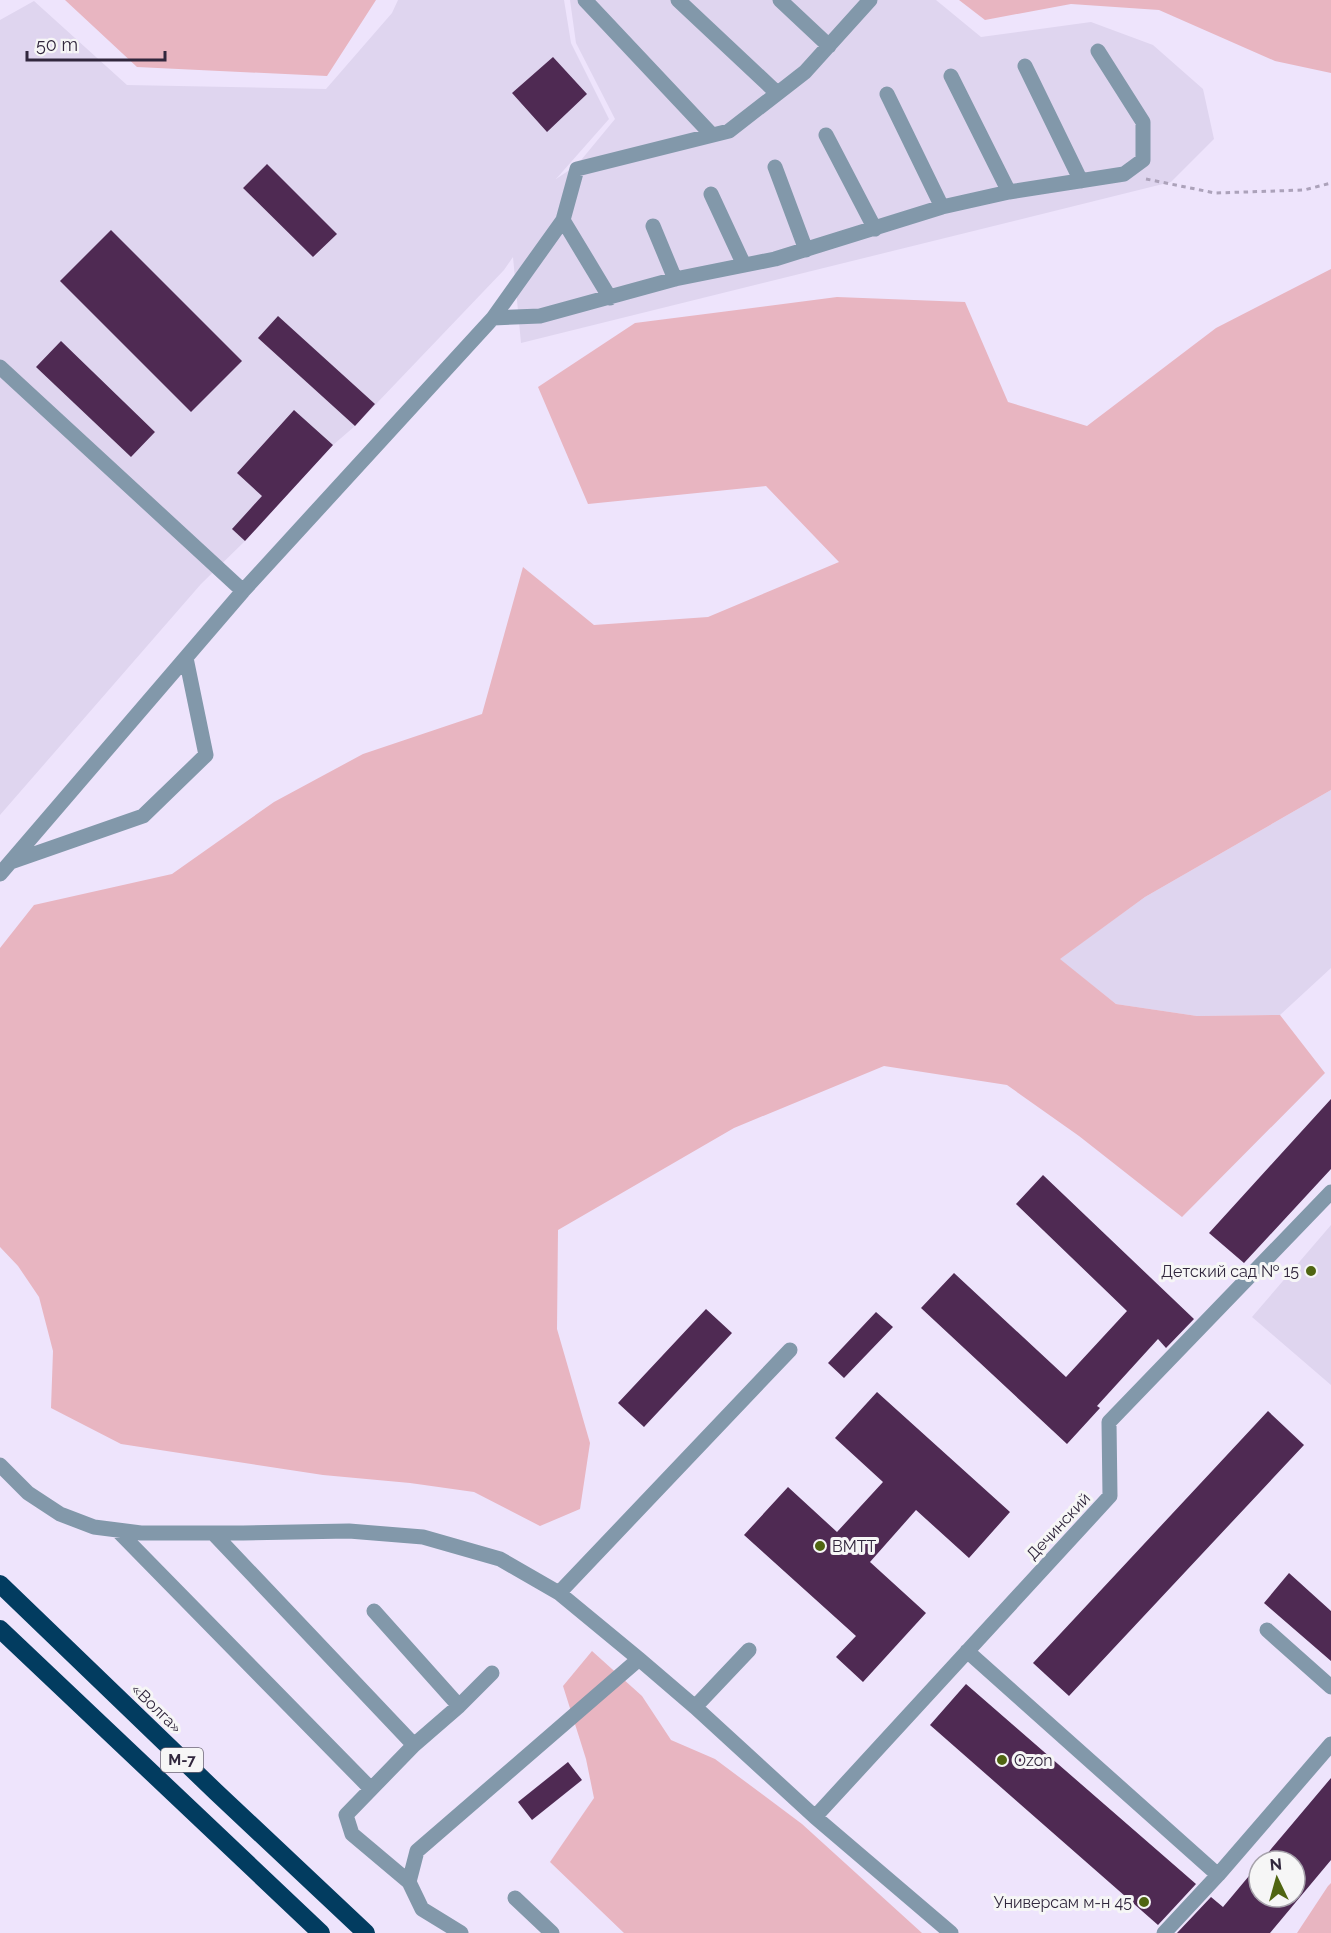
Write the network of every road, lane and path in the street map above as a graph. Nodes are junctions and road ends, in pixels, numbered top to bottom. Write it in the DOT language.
graph roads {
  1 [pos="585,0"];
  2 [pos="678,0"];
  3 [pos="780,0"];
  4 [pos="870,0"];
  5 [pos="829,46"];
  6 [pos="1098,51"];
  7 [pos="1025,66"];
  8 [pos="951,76"];
  9 [pos="777,93"];
  10 [pos="888,94"];
  11 [pos="712,135"];
  12 [pos="826,135"];
  13 [pos="775,167"];
  14 [pos="1124,174"];
  15 [pos="1081,181"];
  16 [pos="1331,183"];
  17 [pos="1009,192"];
  18 [pos="711,194"];
  19 [pos="942,207"];
  20 [pos="563,220"];
  21 [pos="653,226"];
  22 [pos="875,229"];
  23 [pos="806,250"];
  24 [pos="744,265"];
  25 [pos="675,279"];
  26 [pos="609,298"];
  27 [pos="493,318"];
  28 [pos="0,367"];
  29 [pos="243,591"];
  30 [pos="186,657"];
  31 [pos="11,862"];
  32 [pos="0,874"];
  33 [pos="1331,1192"];
  34 [pos="790,1350"];
  35 [pos="0,1465"];
  36 [pos="117,1530"];
  37 [pos="213,1533"];
  38 [pos="0,1584"];
  39 [pos="559,1593"];
  40 [pos="374,1611"];
  41 [pos="0,1629"];
  42 [pos="1267,1630"];
  43 [pos="749,1650"];
  44 [pos="967,1651"];
  45 [pos="639,1659"];
  46 [pos="492,1674"];
  47 [pos="1331,1687"];
  48 [pos="459,1707"];
  49 [pos="695,1707"];
  50 [pos="1331,1744"];
  51 [pos="414,1745"];
  52 [pos="371,1789"];
  53 [pos="815,1816"];
  54 [pos="1218,1875"];
  55 [pos="409,1882"];
  56 [pos="514,1898"];
  57 [pos="321,1933"];
  58 [pos="366,1933"];
  59 [pos="461,1933"];
  60 [pos="552,1933"];
  61 [pos="951,1933"];
  62 [pos="1164,1933"];
  1 -- 11 [label="street"];
  2 -- 9 [label="street"];
  3 -- 5 [label="street"];
  4 -- 5 [label="street"];
  5 -- 9 [label="street"];
  6 -- 14 [label="street"];
  7 -- 15 [label="street"];
  8 -- 17 [label="street"];
  9 -- 11 [label="street"];
  10 -- 19 [label="street"];
  11 -- 20 [label="street"];
  12 -- 22 [label="street"];
  13 -- 23 [label="street"];
  14 -- 15 [label="street"];
  14 -- 16 [label="path"];
  15 -- 17 [label="street"];
  17 -- 19 [label="street"];
  18 -- 24 [label="street"];
  19 -- 22 [label="street"];
  20 -- 26 [label="street"];
  20 -- 27 [label="street"];
  21 -- 25 [label="street"];
  22 -- 23 [label="street"];
  23 -- 24 [label="street"];
  24 -- 25 [label="street"];
  25 -- 26 [label="street"];
  26 -- 27 [label="street"];
  27 -- 29 [label="street"];
  28 -- 29 [label="street"];
  29 -- 30 [label="street"];
  30 -- 31 [label="street"];
  30 -- 31 [label="street"];
  31 -- 32 [label="street"];
  33 -- 44 [label="street, Дечинский"];
  34 -- 39 [label="street"];
  35 -- 36 [label="street"];
  36 -- 37 [label="street"];
  36 -- 52 [label="street"];
  37 -- 39 [label="street"];
  37 -- 51 [label="street"];
  38 -- 58 [label="highway, «Волга» / М-7"];
  39 -- 45 [label="street"];
  40 -- 48 [label="street"];
  41 -- 57 [label="highway, М-7"];
  42 -- 47 [label="street"];
  43 -- 49 [label="street"];
  44 -- 53 [label="street, Дечинский"];
  44 -- 54 [label="street"];
  45 -- 49 [label="street"];
  45 -- 55 [label="street"];
  46 -- 48 [label="street"];
  48 -- 51 [label="street"];
  49 -- 53 [label="street"];
  50 -- 54 [label="street"];
  51 -- 52 [label="street"];
  52 -- 55 [label="street"];
  53 -- 61 [label="street"];
  54 -- 62 [label="street"];
  55 -- 59 [label="street"];
  56 -- 60 [label="street"];
}
